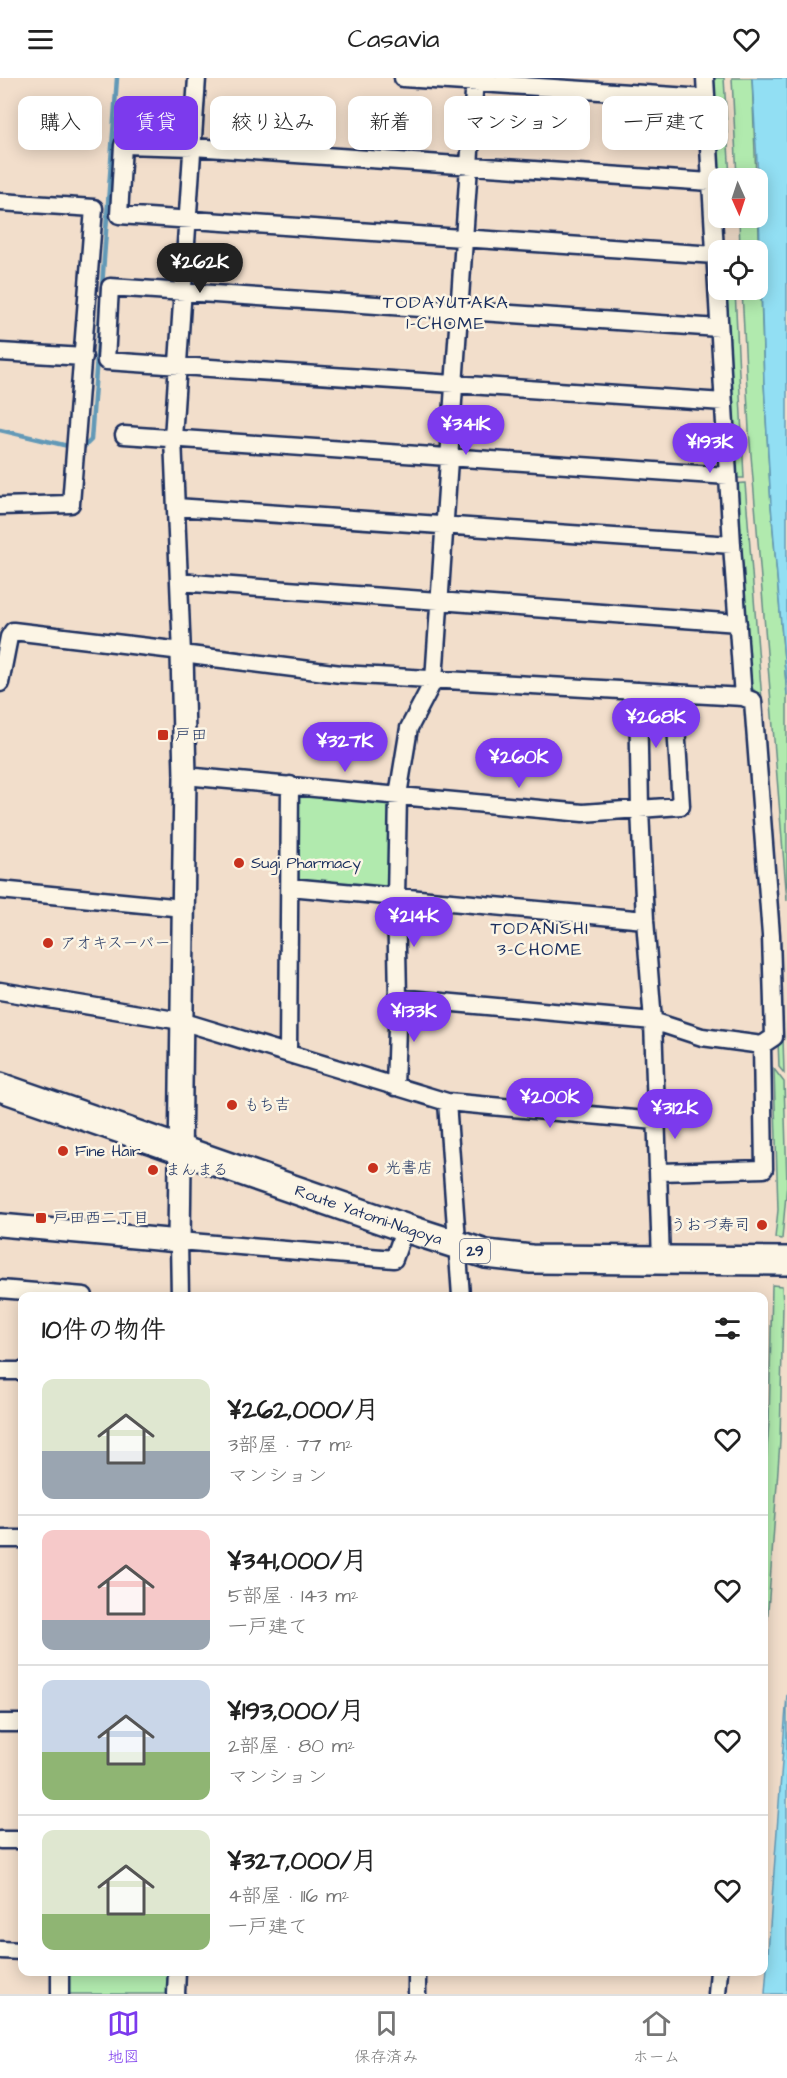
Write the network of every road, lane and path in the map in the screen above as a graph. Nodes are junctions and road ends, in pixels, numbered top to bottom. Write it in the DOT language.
graph roads {
  1 [pos="197,78"];
  2 [pos="402,78"];
  3 [pos="705,78"];
  4 [pos="475,80"];
  5 [pos="196,96"];
  6 [pos="679,96"];
  7 [pos="705,96"];
  8 [pos="198,147"];
  9 [pos="123,150"];
  10 [pos="193,150"];
  11 [pos="709,150"];
  12 [pos="469,166"];
  13 [pos="710,168"];
  14 [pos="708,182"];
  15 [pos="0,202"];
  16 [pos="188,221"];
  17 [pos="464,240"];
  18 [pos="708,255"];
  19 [pos="183,292"];
  20 [pos="717,300"];
  21 [pos="459,310"];
  22 [pos="719,328"];
  23 [pos="0,352"];
  24 [pos="84,357"];
  25 [pos="178,365"];
  26 [pos="454,384"];
  27 [pos="724,402"];
  28 [pos="124,435"];
  29 [pos="173,438"];
  30 [pos="449,457"];
  31 [pos="728,476"];
  32 [pos="0,506"];
  33 [pos="176,507"];
  34 [pos="444,526"];
  35 [pos="732,546"];
  36 [pos="179,582"];
  37 [pos="440,601"];
  38 [pos="738,623"];
  39 [pos="4,636"];
  40 [pos="182,653"];
  41 [pos="434,680"];
  42 [pos="0,683"];
  43 [pos="638,691"];
  44 [pos="674,693"];
  45 [pos="743,697"];
  46 [pos="185,776"];
  47 [pos="290,785"];
  48 [pos="398,795"];
  49 [pos="640,809"];
  50 [pos="290,887"];
  51 [pos="0,890"];
  52 [pos="396,898"];
  53 [pos="183,908"];
  54 [pos="645,920"];
  55 [pos="0,991"];
  56 [pos="398,998"];
  57 [pos="181,1021"];
  58 [pos="654,1021"];
  59 [pos="762,1045"];
  60 [pos="288,1053"];
  61 [pos="0,1087"];
  62 [pos="395,1087"];
  63 [pos="447,1102"];
  64 [pos="656,1121"];
  65 [pos="180,1150"];
  66 [pos="660,1172"];
  67 [pos="0,1225"];
  68 [pos="405,1228"];
  69 [pos="179,1241"];
  70 [pos="458,1246"];
  71 [pos="661,1260"];
  72 [pos="787,1261"];
  73 [pos="0,1289"];
  74 [pos="36,1292"];
  75 [pos="180,1292"];
  76 [pos="461,1292"];
  77 [pos="0,1371"];
  78 [pos="18,1371"];
  79 [pos="0,1539"];
  80 [pos="18,1539"];
  81 [pos="0,1723"];
  82 [pos="18,1723"];
  83 [pos="0,1840"];
  84 [pos="18,1840"];
  85 [pos="0,1950"];
  86 [pos="18,1951"];
  87 [pos="60,1976"];
  88 [pos="177,1976"];
  89 [pos="417,1976"];
  90 [pos="719,1976"];
  91 [pos="60,1994"];
  92 [pos="176,1994"];
  93 [pos="417,1994"];
  94 [pos="717,1994"];
  1 -- 5 [label="street"];
  2 -- 4 [label="street"];
  3 -- 7 [label="street"];
  4 -- 6 [label="street"];
  4 -- 12 [label="street"];
  8 -- 12 [label="street"];
  9 -- 16 [label="street"];
  10 -- 16 [label="street"];
  11 -- 13 [label="street"];
  12 -- 14 [label="street"];
  12 -- 17 [label="street"];
  15 -- 24 [label="street"];
  16 -- 17 [label="street"];
  16 -- 19 [label="street"];
  17 -- 18 [label="street"];
  17 -- 21 [label="street"];
  19 -- 21 [label="street"];
  19 -- 25 [label="street"];
  19 -- 25 [label="street"];
  20 -- 22 [label="street"];
  21 -- 22 [label="street"];
  21 -- 26 [label="street"];
  22 -- 27 [label="street"];
  23 -- 24 [label="street"];
  24 -- 32 [label="street"];
  25 -- 26 [label="street"];
  25 -- 29 [label="street"];
  26 -- 27 [label="street"];
  26 -- 30 [label="street"];
  27 -- 31 [label="street"];
  28 -- 29 [label="street"];
  29 -- 30 [label="street"];
  29 -- 33 [label="street"];
  30 -- 31 [label="street"];
  30 -- 34 [label="street"];
  31 -- 35 [label="street"];
  33 -- 34 [label="street"];
  33 -- 36 [label="street"];
  34 -- 35 [label="street"];
  34 -- 37 [label="street"];
  35 -- 38 [label="street"];
  36 -- 37 [label="street"];
  36 -- 40 [label="street"];
  37 -- 38 [label="street"];
  37 -- 41 [label="street"];
  38 -- 45 [label="street"];
  39 -- 40 [label="street"];
  39 -- 42 [label="street"];
  40 -- 41 [label="street"];
  40 -- 46 [label="street"];
  41 -- 43 [label="street"];
  41 -- 48 [label="street"];
  43 -- 44 [label="street"];
  43 -- 49 [label="street"];
  44 -- 45 [label="street"];
  44 -- 49 [label="street"];
  45 -- 59 [label="street"];
  46 -- 47 [label="street"];
  46 -- 53 [label="street"];
  47 -- 48 [label="street"];
  47 -- 50 [label="street"];
  48 -- 49 [label="street"];
  48 -- 52 [label="street"];
  49 -- 54 [label="street"];
  50 -- 52 [label="street"];
  50 -- 60 [label="street"];
  51 -- 53 [label="street"];
  52 -- 54 [label="street"];
  52 -- 56 [label="street"];
  53 -- 57 [label="street"];
  54 -- 58 [label="street"];
  55 -- 57 [label="street"];
  56 -- 58 [label="street"];
  56 -- 62 [label="street"];
  57 -- 60 [label="street"];
  57 -- 65 [label="street"];
  58 -- 59 [label="street"];
  58 -- 64 [label="street"];
  59 -- 66 [label="street"];
  60 -- 62 [label="street"];
  61 -- 65 [label="main road, Route Yatomi-Nagoya / 29"];
  62 -- 63 [label="street"];
  63 -- 64 [label="street"];
  63 -- 70 [label="street"];
  64 -- 66 [label="street"];
  65 -- 68 [label="main road, Route Yatomi-Nagoya / 29"];
  65 -- 69 [label="street"];
  66 -- 71 [label="street"];
  67 -- 69 [label="street"];
  68 -- 69 [label="street"];
  68 -- 70 [label="main road, Route Yatomi-Nagoya / 29"];
  69 -- 75 [label="street"];
  70 -- 71 [label="main road, Route Yatomi-Nagoya / 29"];
  70 -- 76 [label="street"];
  71 -- 72 [label="main road, Route Yatomi-Nagoya / 29"];
  73 -- 74 [label="street"];
  77 -- 78 [label="street"];
  79 -- 80 [label="street"];
  81 -- 82 [label="street"];
  83 -- 84 [label="street"];
  85 -- 86 [label="street"];
  87 -- 91 [label="street"];
  88 -- 92 [label="street"];
  89 -- 93 [label="street"];
  90 -- 94 [label="street"];
}
